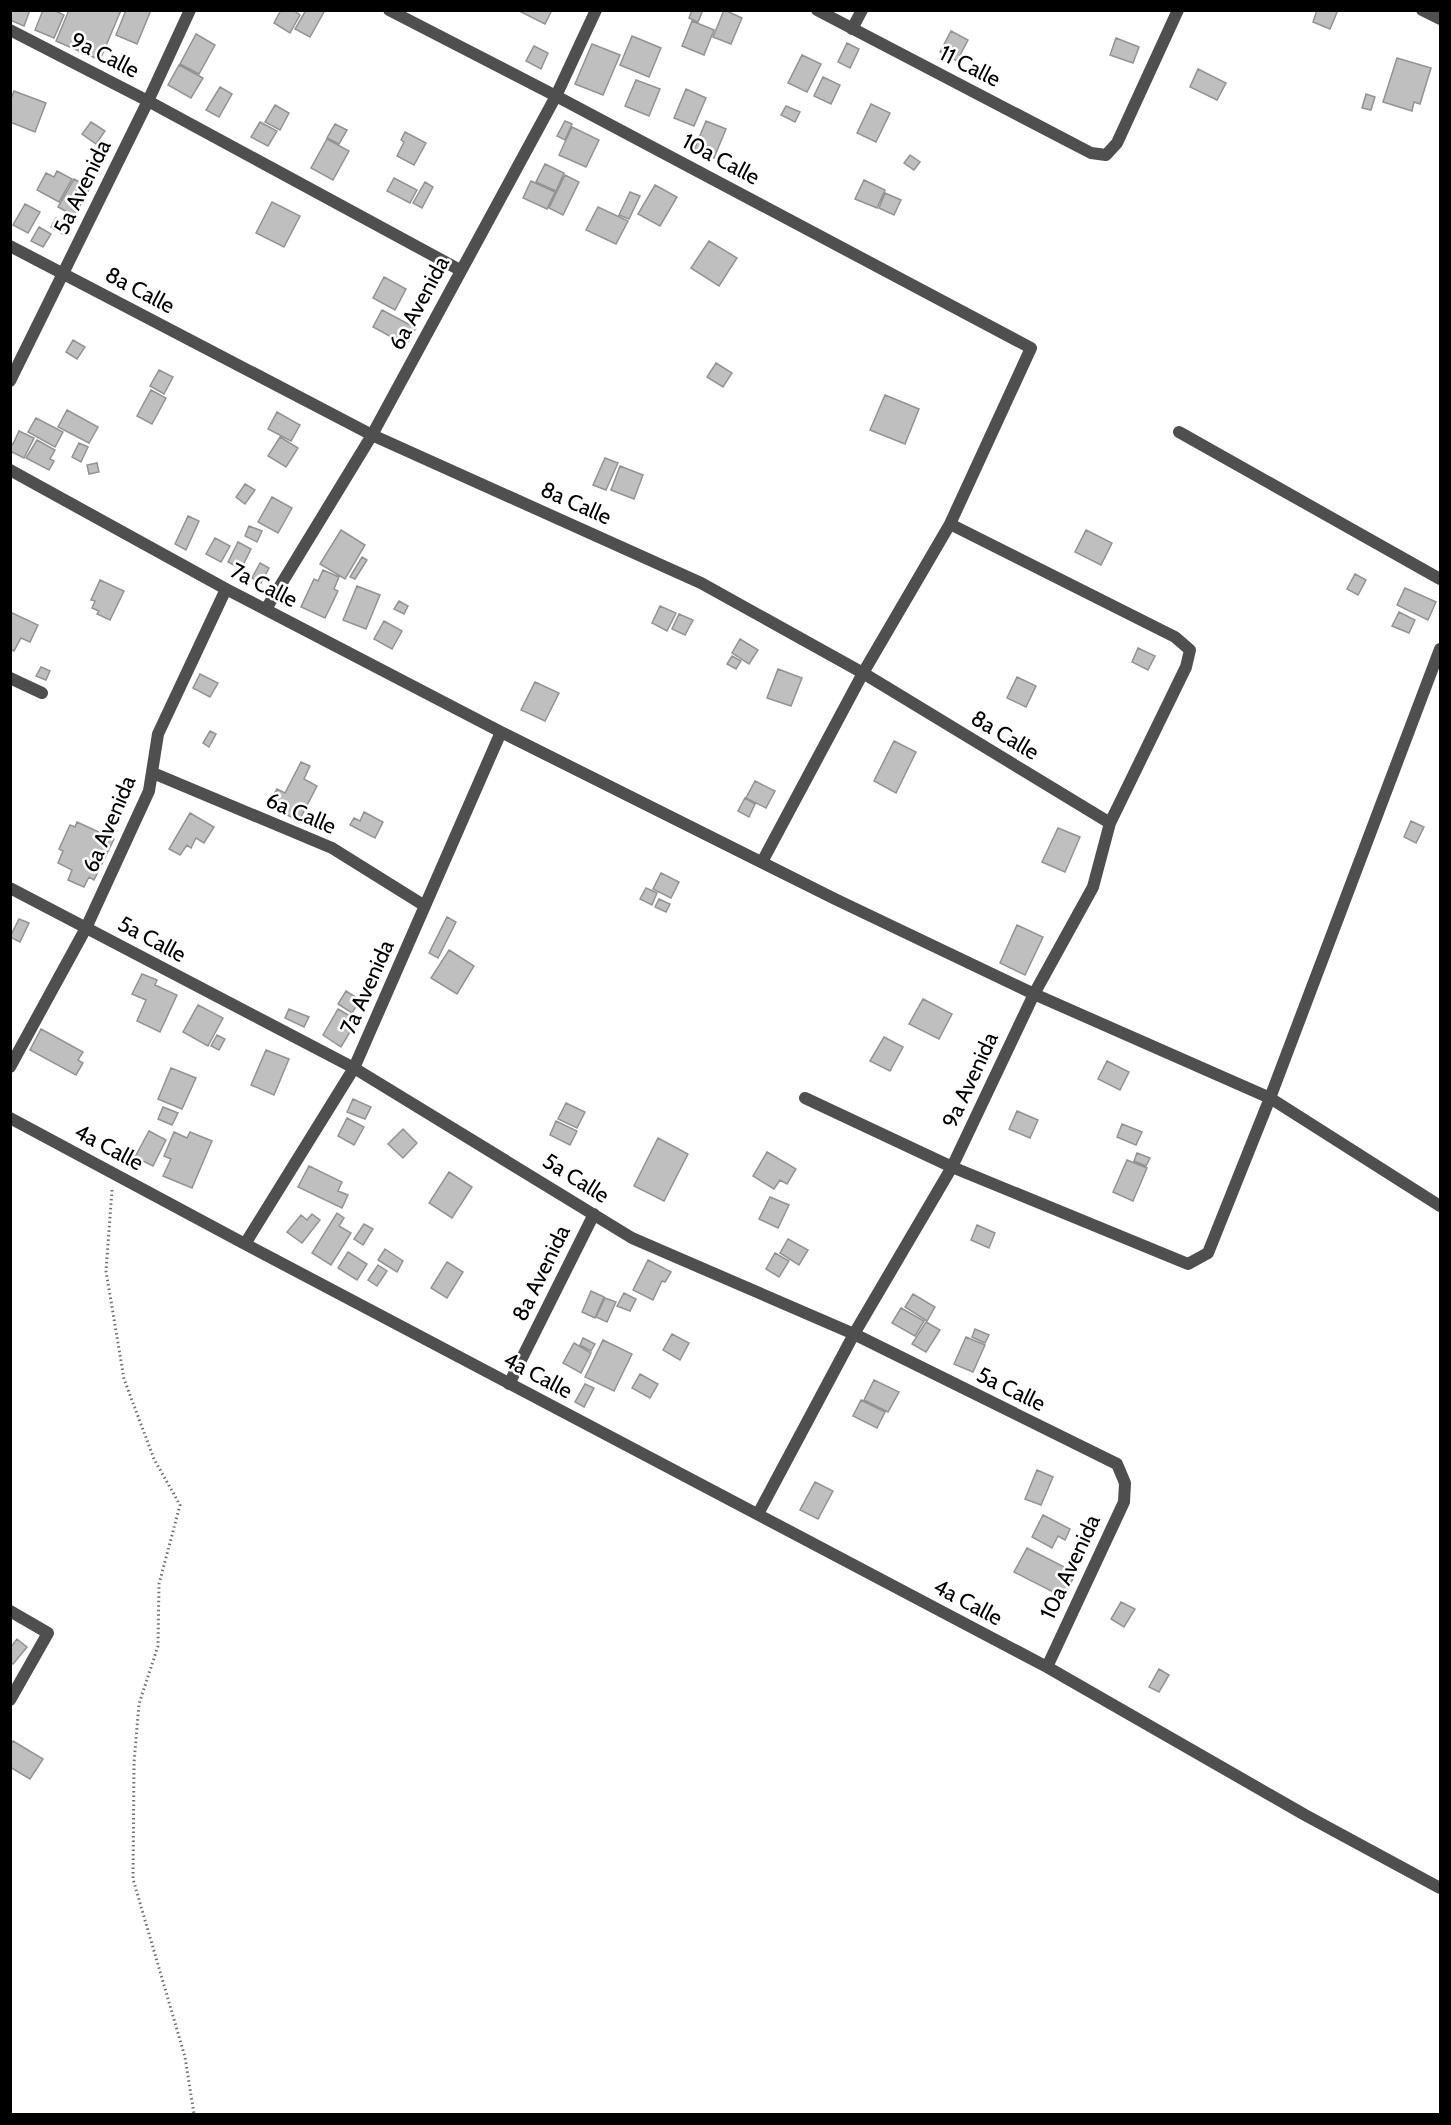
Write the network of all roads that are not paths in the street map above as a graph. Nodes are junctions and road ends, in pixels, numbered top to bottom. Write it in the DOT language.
graph roads {
  1 [pos="190,10"];
  2 [pos="389,10"];
  3 [pos="596,10"];
  4 [pos="817,10"];
  5 [pos="862,10"];
  6 [pos="1178,10"];
  7 [pos="1422,10"];
  8 [pos="1440,18"];
  9 [pos="852,29"];
  10 [pos="10,30"];
  11 [pos="556,96"];
  12 [pos="148,101"];
  13 [pos="10,246"];
  14 [pos="460,270"];
  15 [pos="62,273"];
  16 [pos="10,381"];
  17 [pos="1179,432"];
  18 [pos="372,435"];
  19 [pos="10,470"];
  20 [pos="950,524"];
  21 [pos="1440,579"];
  22 [pos="226,589"];
  23 [pos="266,609"];
  24 [pos="1440,649"];
  25 [pos="863,673"];
  26 [pos="10,678"];
  27 [pos="42,693"];
  28 [pos="501,732"];
  29 [pos="153,773"];
  30 [pos="1110,823"];
  31 [pos="762,862"];
  32 [pos="10,888"];
  33 [pos="425,906"];
  34 [pos="86,928"];
  35 [pos="1034,994"];
  36 [pos="10,1067"];
  37 [pos="354,1068"];
  38 [pos="805,1098"];
  39 [pos="1270,1098"];
  40 [pos="10,1118"];
  41 [pos="952,1167"];
  42 [pos="1440,1206"];
  43 [pos="594,1214"];
  44 [pos="245,1244"];
  45 [pos="854,1334"];
  46 [pos="509,1384"];
  47 [pos="1125,1483"];
  48 [pos="758,1514"];
  49 [pos="10,1611"];
  50 [pos="1047,1667"];
  51 [pos="10,1700"];
  52 [pos="1440,1888"];
  1 -- 12 [label="street, 5a Avenida"];
  2 -- 11 [label="street, 10a Calle"];
  3 -- 11 [label="street, 6a Avenida"];
  4 -- 9 [label="street, 11 Calle"];
  5 -- 9 [label="street"];
  6 -- 9 [label="street, 11 Calle"];
  7 -- 8 [label="street"];
  10 -- 12 [label="street, 9a Calle"];
  11 -- 14 [label="street, 6a Avenida"];
  11 -- 20 [label="street, 10a Calle"];
  12 -- 14 [label="street, 9a Calle"];
  12 -- 15 [label="street, 5a Avenida"];
  13 -- 15 [label="street, 8a Calle"];
  14 -- 18 [label="street, 6a Avenida"];
  15 -- 16 [label="street, 5a Avenida"];
  15 -- 18 [label="street, 8a Calle"];
  17 -- 21 [label="street"];
  18 -- 23 [label="street, 6a Avenida"];
  18 -- 25 [label="street, 8a Calle"];
  19 -- 22 [label="street, 7a Calle"];
  20 -- 25 [label="street"];
  20 -- 30 [label="street, 9a Avenida"];
  22 -- 23 [label="street, 7a Calle"];
  22 -- 29 [label="street, 6a Avenida"];
  23 -- 28 [label="street, 7a Calle"];
  24 -- 39 [label="street"];
  25 -- 30 [label="street, 8a Calle"];
  25 -- 31 [label="street"];
  26 -- 27 [label="street"];
  28 -- 31 [label="street, 7a Calle"];
  28 -- 33 [label="street, 7a Avenida"];
  29 -- 33 [label="street, 6a Calle"];
  29 -- 34 [label="street, 6a Avenida"];
  30 -- 35 [label="street, 9a Avenida"];
  31 -- 35 [label="street, 7a Calle"];
  32 -- 34 [label="street, 5a Calle"];
  33 -- 37 [label="street, 7a Avenida"];
  34 -- 36 [label="street, 6a Avenida"];
  34 -- 37 [label="street, 5a Calle"];
  35 -- 39 [label="street, 7a Calle"];
  35 -- 41 [label="street, 9a Avenida"];
  37 -- 43 [label="street, 5a Calle"];
  37 -- 44 [label="street, 7a Avenida"];
  38 -- 41 [label="street"];
  39 -- 41 [label="street"];
  39 -- 42 [label="street, 7a Calle"];
  40 -- 44 [label="street, 4a Calle"];
  41 -- 45 [label="street, 9a Avenida"];
  43 -- 45 [label="street, 5a Calle"];
  43 -- 46 [label="street, 8a Avenida"];
  44 -- 46 [label="street, 4a Calle"];
  45 -- 47 [label="street, 5a Calle"];
  45 -- 48 [label="street, 9a Avenida"];
  46 -- 48 [label="street, 4a Calle"];
  47 -- 50 [label="street, 10a Avenida"];
  48 -- 50 [label="street, 4a Calle"];
  49 -- 51 [label="street"];
  50 -- 52 [label="street, 4a Calle"];
}
